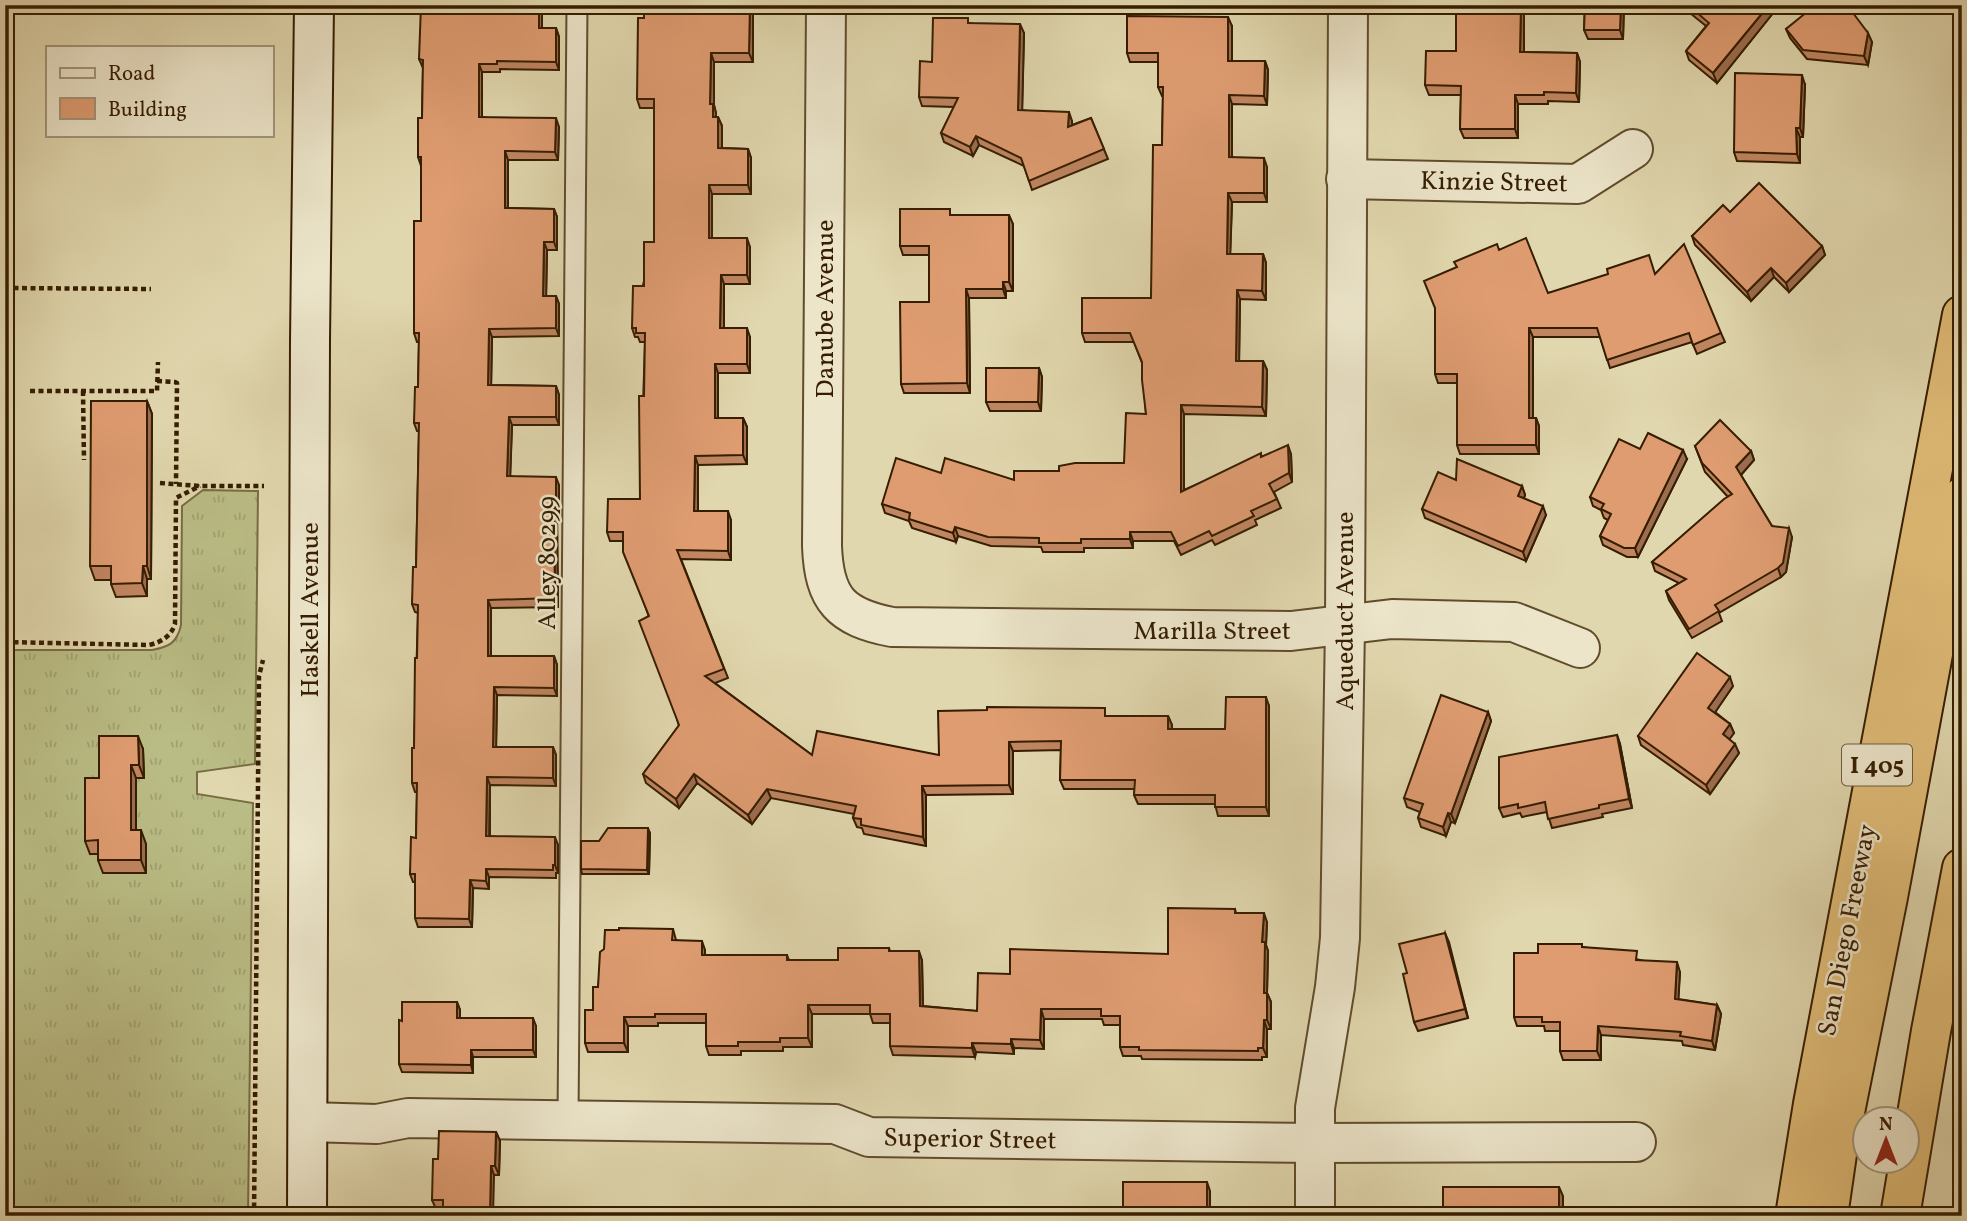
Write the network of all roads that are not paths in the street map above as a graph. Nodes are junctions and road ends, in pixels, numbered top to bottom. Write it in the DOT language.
graph roads {
  1 [pos="314,5"];
  2 [pos="577,5"];
  3 [pos="826,5"];
  4 [pos="1348,5"];
  5 [pos="1633,149"];
  6 [pos="1346,179"];
  7 [pos="1962,315"];
  8 [pos="1962,496"];
  9 [pos="842,608"];
  10 [pos="1962,611"];
  11 [pos="1345,625"];
  12 [pos="1580,648"];
  13 [pos="1962,868"];
  14 [pos="1870,1106"];
  15 [pos="568,1120"];
  16 [pos="308,1122"];
  17 [pos="1636,1142"];
  18 [pos="1315,1143"];
  19 [pos="1860,1176"];
  20 [pos="307,1216"];
  21 [pos="1315,1216"];
  22 [pos="1795,1216"];
  23 [pos="1828,1216"];
  24 [pos="1854,1216"];
  25 [pos="1900,1216"];
  1 -- 16 [label="street, Haskell Avenue"];
  2 -- 15 [label="lane, Alley 80299"];
  3 -- 9 [label="street, Danube Avenue"];
  4 -- 6 [label="street, Aqueduct Avenue"];
  5 -- 6 [label="street, Kinzie Street"];
  6 -- 11 [label="street, Aqueduct Avenue"];
  7 -- 22 [label="highway, San Diego Freeway / I 405"];
  8 -- 23 [label="highway"];
  9 -- 11 [label="street, Marilla Street"];
  10 -- 14 [label="highway"];
  11 -- 12 [label="street, Marilla Street"];
  11 -- 18 [label="street, Aqueduct Avenue"];
  13 -- 25 [label="highway"];
  15 -- 16 [label="street, Superior Street"];
  15 -- 18 [label="street, Superior Street"];
  16 -- 20 [label="street, Haskell Avenue"];
  17 -- 18 [label="street, Superior Street"];
  18 -- 21 [label="street, Aqueduct Avenue"];
  19 -- 24 [label="highway"];
}
